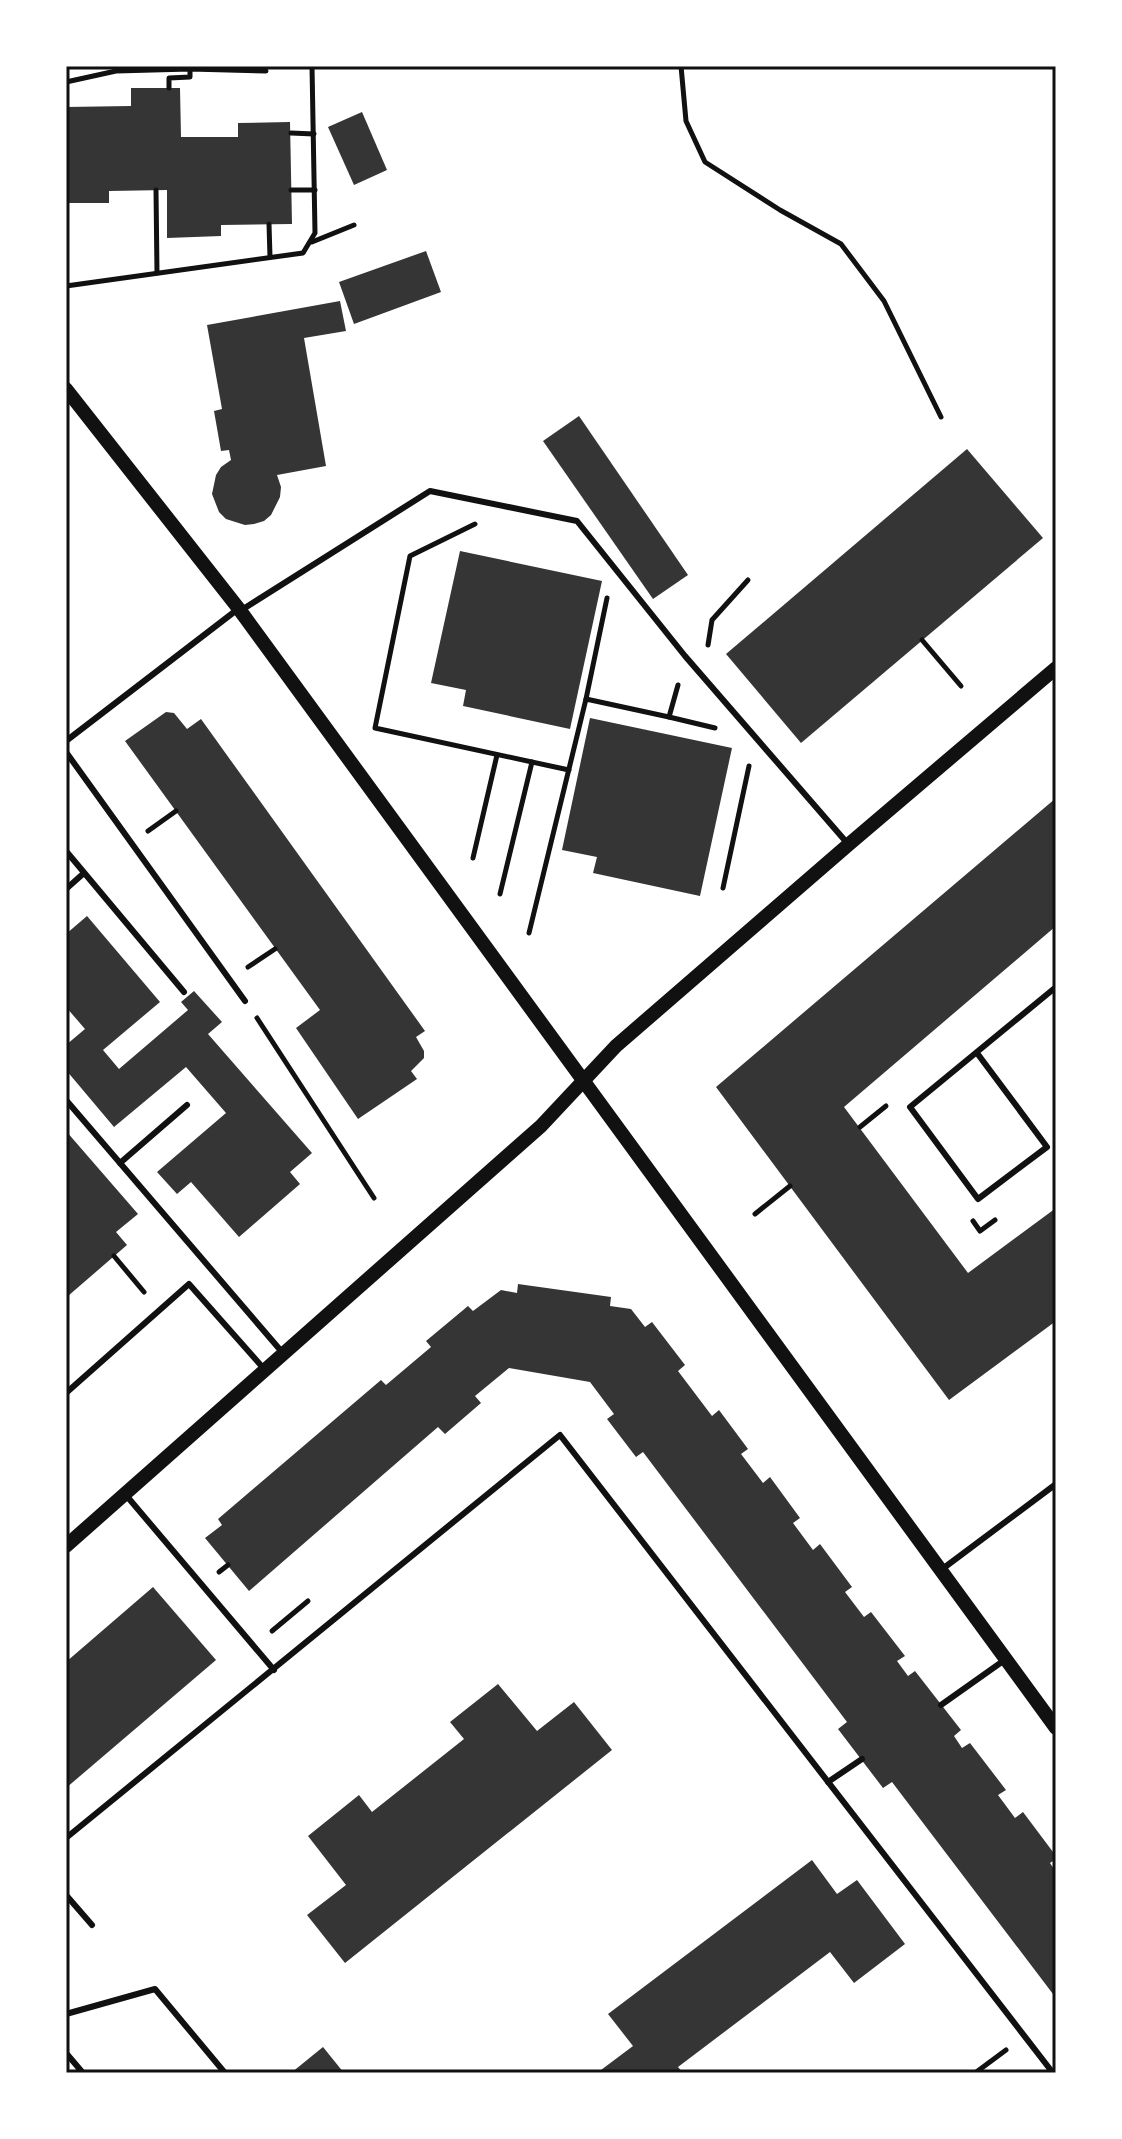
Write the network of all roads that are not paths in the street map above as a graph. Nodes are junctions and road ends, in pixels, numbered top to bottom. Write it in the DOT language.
graph roads {
  1 [pos="66,389"];
  2 [pos="240,610"];
  3 [pos="1056,668"];
  4 [pos="66,741"];
  5 [pos="66,752"];
  6 [pos="848,845"];
  7 [pos="66,851"];
  8 [pos="84,873"];
  9 [pos="66,889"];
  10 [pos="1056,987"];
  11 [pos="184,992"];
  12 [pos="245,1001"];
  13 [pos="977,1053"];
  14 [pos="583,1080"];
  15 [pos="66,1100"];
  16 [pos="187,1105"];
  17 [pos="120,1163"];
  18 [pos="283,1354"];
  19 [pos="265,1370"];
  20 [pos="66,1393"];
  21 [pos="1056,1484"];
  22 [pos="125,1494"];
  23 [pos="66,1546"];
  24 [pos="941,1570"];
  25 [pos="1006,1659"];
  26 [pos="274,1670"];
  27 [pos="941,1705"];
  28 [pos="1056,1728"];
  29 [pos="862,1759"];
  30 [pos="828,1782"];
  31 [pos="66,1838"];
  32 [pos="66,1895"];
  33 [pos="92,1925"];
  34 [pos="66,2014"];
  35 [pos="66,2053"];
  36 [pos="83,2073"];
  37 [pos="225,2073"];
  38 [pos="1053,2073"];
  1 -- 2 [label="street"];
  2 -- 4 [label="lane"];
  2 -- 6 [label="lane"];
  2 -- 14 [label="street"];
  3 -- 6 [label="street"];
  5 -- 12 [label="lane"];
  6 -- 14 [label="street"];
  7 -- 8 [label="lane"];
  8 -- 9 [label="lane"];
  8 -- 11 [label="lane"];
  10 -- 13 [label="lane"];
  13 -- 13 [label="lane"];
  14 -- 18 [label="street"];
  14 -- 24 [label="street"];
  15 -- 17 [label="lane"];
  16 -- 17 [label="lane"];
  17 -- 18 [label="lane"];
  18 -- 19 [label="street"];
  19 -- 20 [label="lane"];
  19 -- 22 [label="street"];
  21 -- 24 [label="lane"];
  22 -- 23 [label="street"];
  22 -- 26 [label="lane"];
  24 -- 25 [label="street"];
  25 -- 27 [label="lane"];
  25 -- 28 [label="street"];
  26 -- 30 [label="lane"];
  26 -- 31 [label="lane"];
  29 -- 30 [label="lane"];
  30 -- 38 [label="lane"];
  32 -- 33 [label="lane"];
  34 -- 37 [label="lane"];
  35 -- 36 [label="lane"];
}
